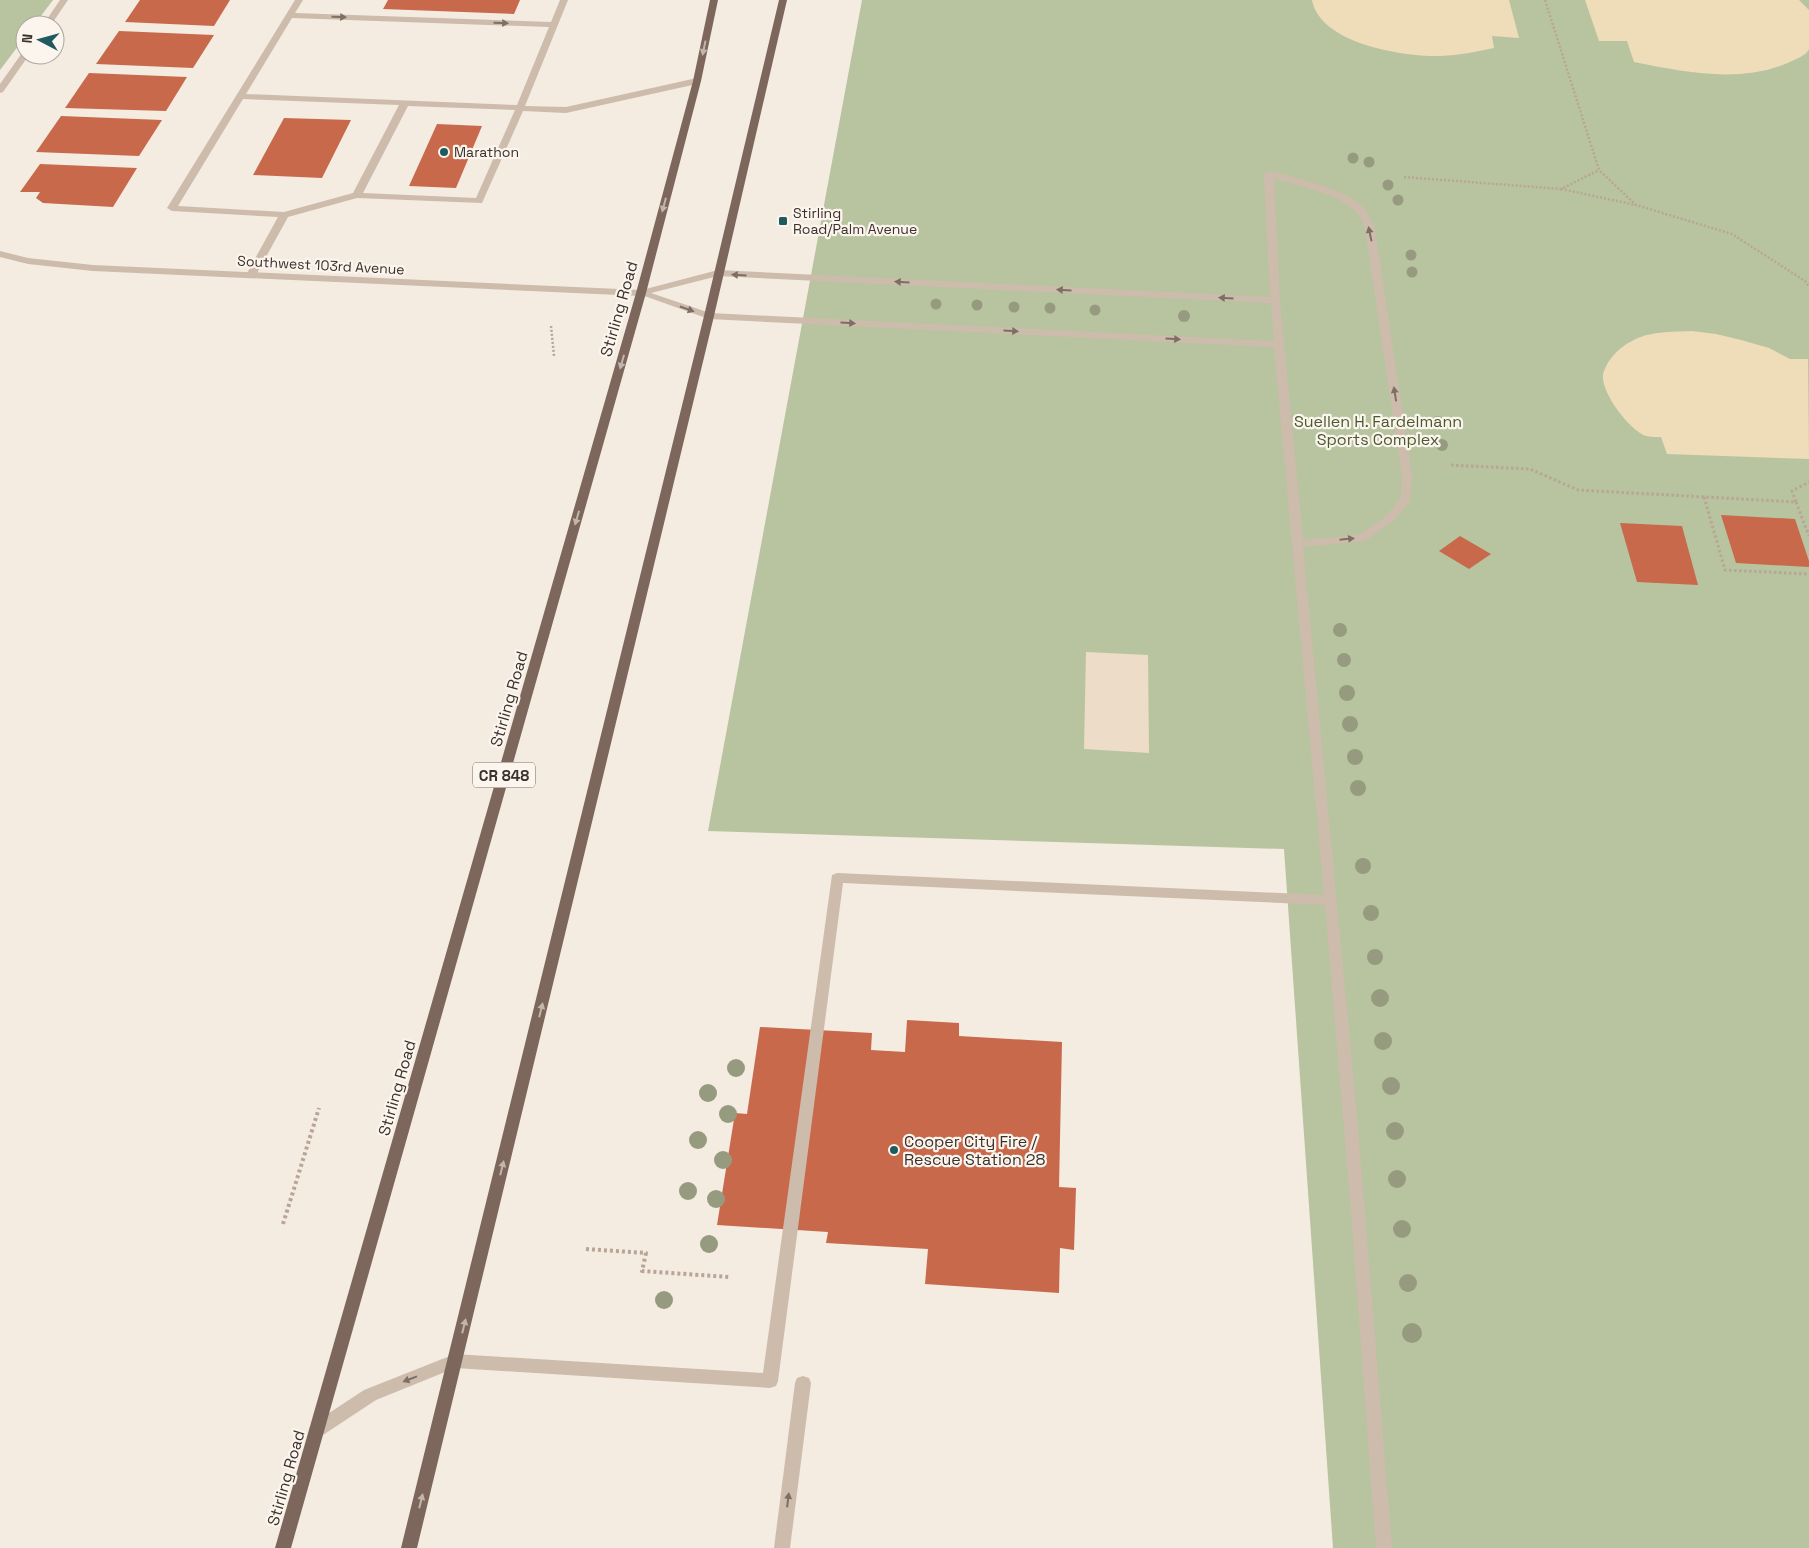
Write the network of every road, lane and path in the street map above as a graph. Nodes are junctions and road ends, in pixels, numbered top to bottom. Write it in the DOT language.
graph roads {
  1 [pos="64,0"];
  2 [pos="299,0"];
  3 [pos="564,0"];
  4 [pos="714,0"];
  5 [pos="783,0"];
  6 [pos="1546,0"];
  7 [pos="54,15"];
  8 [pos="290,15"];
  9 [pos="554,25"];
  10 [pos="18,65"];
  11 [pos="697,81"];
  12 [pos="0,90"];
  13 [pos="240,96"];
  14 [pos="406,103"];
  15 [pos="520,108"];
  16 [pos="1599,170"];
  17 [pos="1404,177"];
  18 [pos="1561,189"];
  19 [pos="357,194"];
  20 [pos="1636,206"];
  21 [pos="284,214"];
  22 [pos="0,254"];
  23 [pos="718,274"];
  24 [pos="251,276"];
  25 [pos="1809,287"];
  26 [pos="641,293"];
  27 [pos="1275,300"];
  28 [pos="709,316"];
  29 [pos="551,326"];
  30 [pos="1278,344"];
  31 [pos="554,356"];
  32 [pos="1451,464"];
  33 [pos="1809,482"];
  34 [pos="1704,497"];
  35 [pos="1796,502"];
  36 [pos="1809,536"];
  37 [pos="1298,544"];
  38 [pos="1809,574"];
  39 [pos="1331,900"];
  40 [pos="319,1108"];
  41 [pos="284,1224"];
  42 [pos="586,1249"];
  43 [pos="729,1277"];
  44 [pos="455,1361"];
  45 [pos="803,1383"];
  46 [pos="317,1430"];
  47 [pos="283,1548"];
  48 [pos="409,1548"];
  49 [pos="782,1548"];
  50 [pos="1384,1548"];
  1 -- 7 [label="street"];
  2 -- 8 [label="street"];
  3 -- 9 [label="street"];
  4 -- 11 [label="main road, Stirling Road / CR 848, one-way"];
  5 -- 23 [label="main road"];
  6 -- 16 [label="path"];
  8 -- 9 [label="street, one-way"];
  8 -- 13 [label="street"];
  9 -- 15 [label="street"];
  10 -- 12 [label="street"];
  11 -- 15 [label="street"];
  11 -- 26 [label="main road, Stirling Road / CR 848, one-way"];
  13 -- 14 [label="street"];
  13 -- 21 [label="street"];
  14 -- 15 [label="street"];
  14 -- 19 [label="street"];
  15 -- 19 [label="street"];
  16 -- 18 [label="path"];
  16 -- 20 [label="path"];
  17 -- 18 [label="path"];
  18 -- 20 [label="path"];
  19 -- 21 [label="street"];
  20 -- 25 [label="path"];
  21 -- 24 [label="street"];
  22 -- 24 [label="street, Southwest 103rd Avenue"];
  23 -- 26 [label="street"];
  27 -- 23 [label="street, one-way"];
  23 -- 28 [label="main road"];
  24 -- 26 [label="street, Southwest 103rd Avenue"];
  26 -- 28 [label="street, one-way"];
  26 -- 46 [label="main road, Stirling Road / CR 848, one-way"];
  27 -- 30 [label="street"];
  37 -- 27 [label="street, one-way"];
  28 -- 30 [label="street, one-way"];
  44 -- 28 [label="main road, one-way"];
  29 -- 31 [label="path"];
  30 -- 37 [label="street"];
  32 -- 34 [label="path"];
  33 -- 35 [label="path"];
  34 -- 35 [label="path"];
  34 -- 38 [label="path"];
  35 -- 36 [label="path"];
  37 -- 39 [label="street"];
  39 -- 44 [label="street"];
  39 -- 50 [label="street"];
  40 -- 41 [label="path"];
  42 -- 43 [label="path"];
  44 -- 46 [label="street, one-way"];
  48 -- 44 [label="main road, one-way"];
  49 -- 45 [label="street, one-way"];
  46 -- 47 [label="main road, Stirling Road / CR 848"];
}
